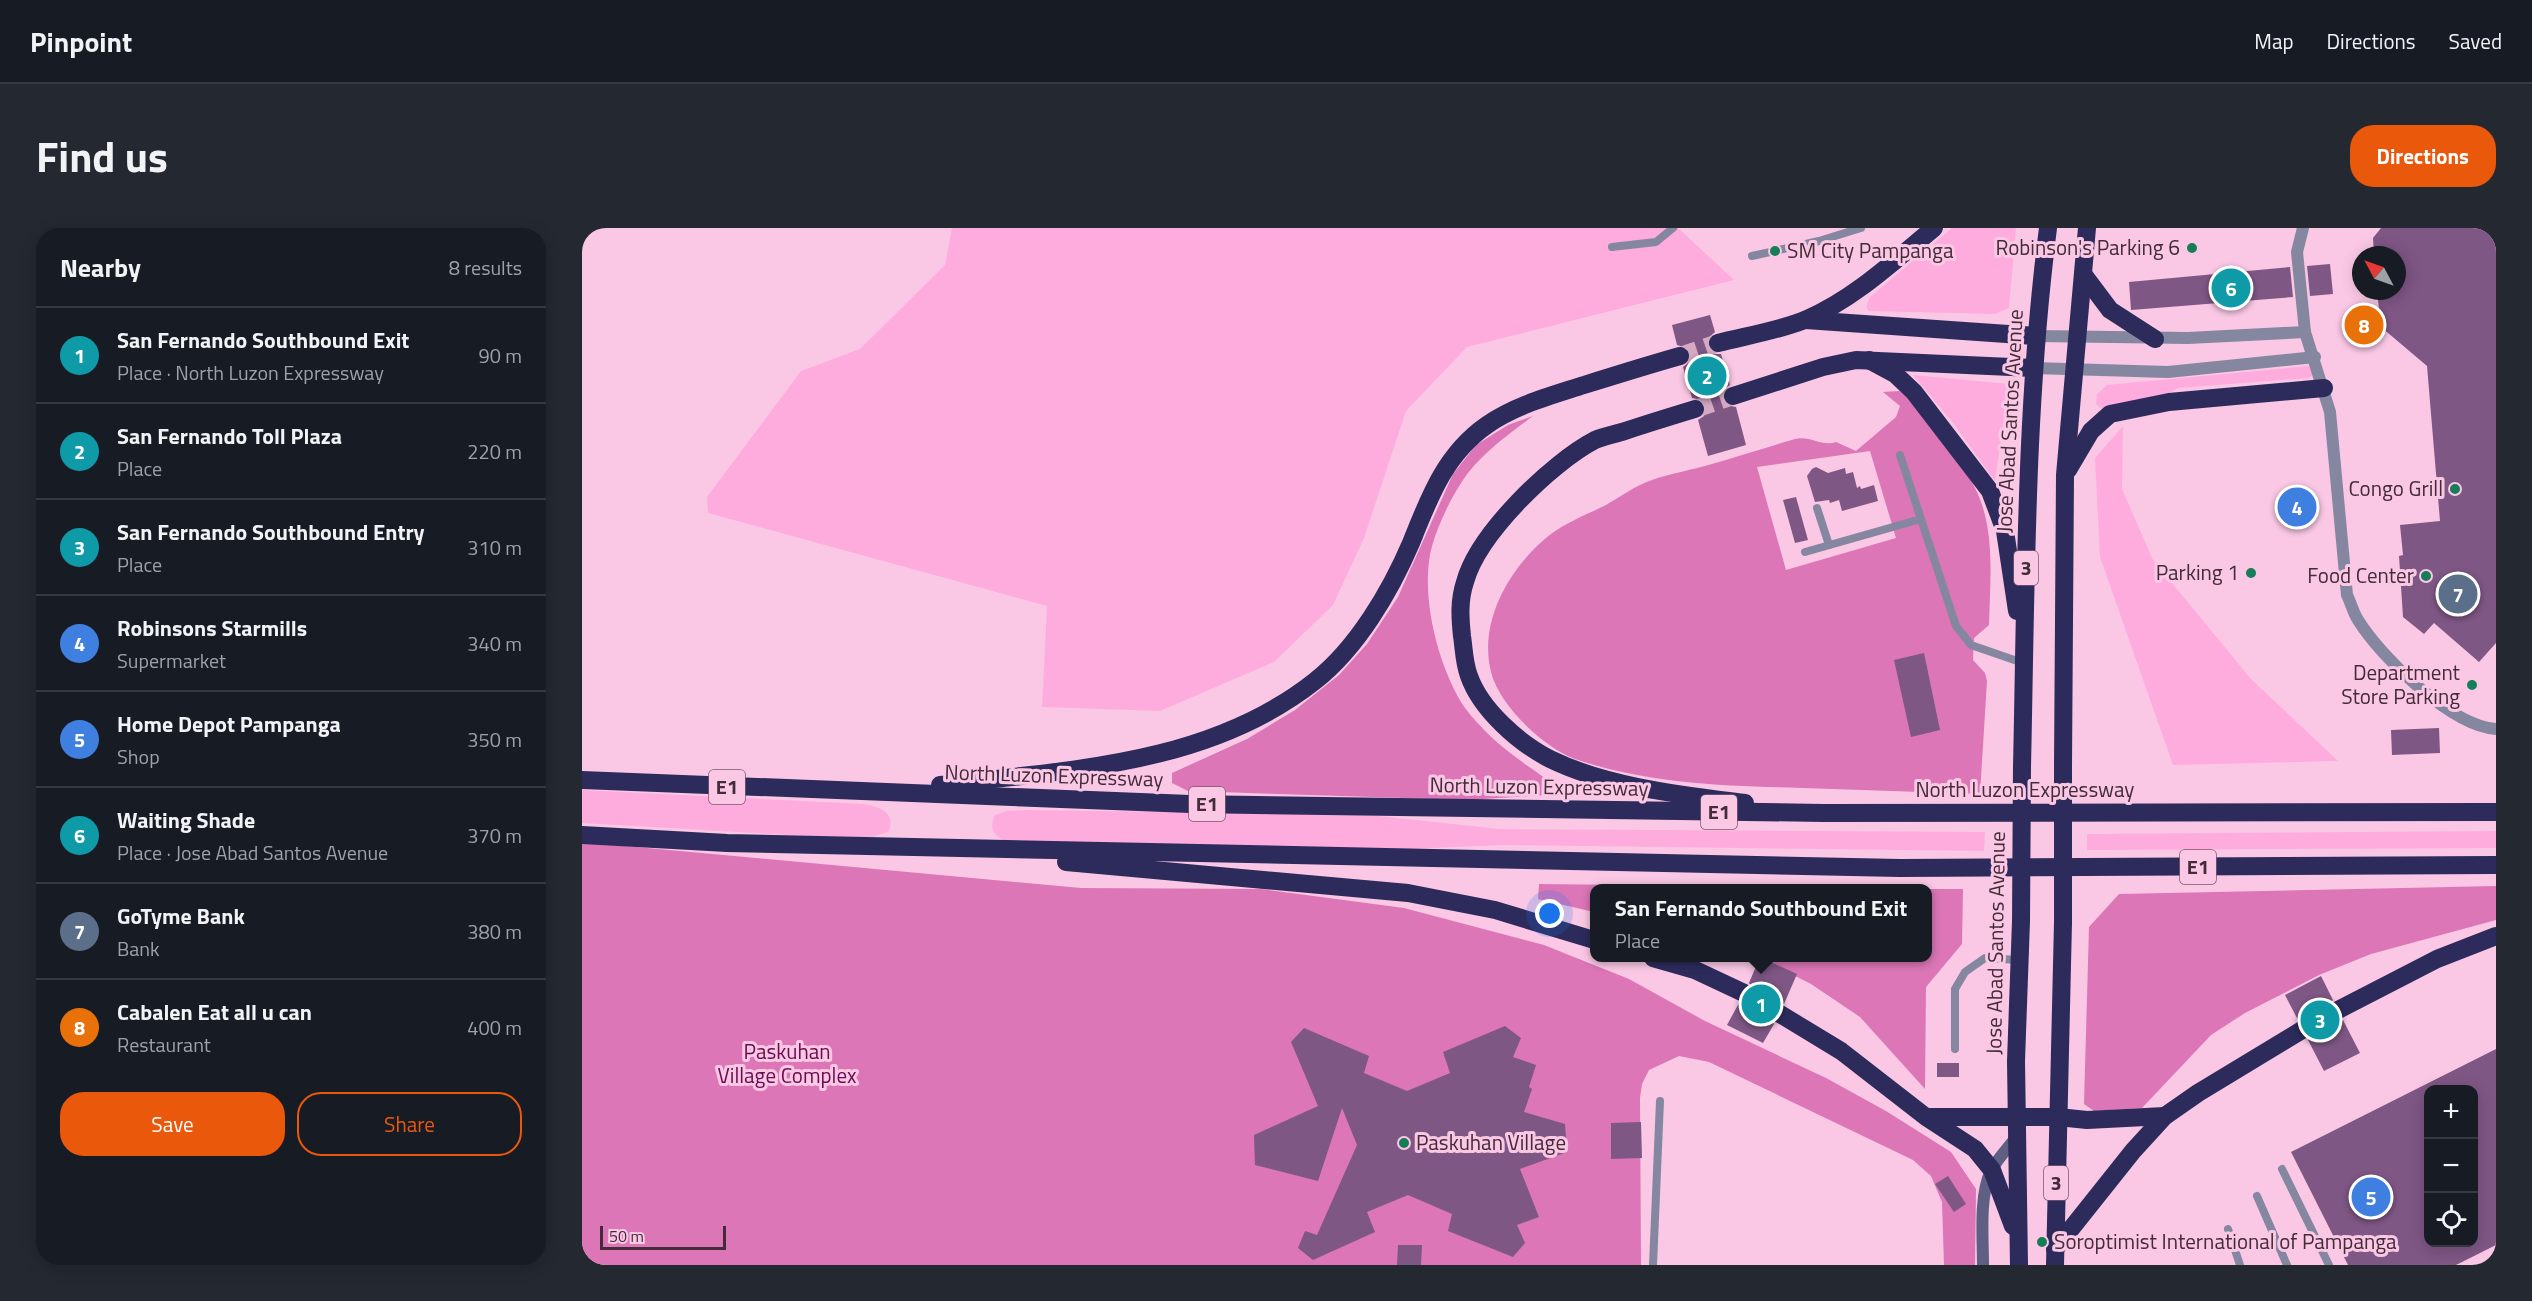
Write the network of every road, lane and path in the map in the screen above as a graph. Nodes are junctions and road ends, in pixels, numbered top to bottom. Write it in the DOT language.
graph roads {
  1 [pos="1673,228"];
  2 [pos="1861,228"];
  3 [pos="1934,228"];
  4 [pos="2048,228"];
  5 [pos="2087,228"];
  6 [pos="2302,228"];
  7 [pos="1612,247"];
  8 [pos="1752,256"];
  9 [pos="2083,274"];
  10 [pos="1806,320"];
  11 [pos="2306,332"];
  12 [pos="2036,336"];
  13 [pos="2077,337"];
  14 [pos="2155,339"];
  15 [pos="1718,343"];
  16 [pos="1680,356"];
  17 [pos="2315,357"];
  18 [pos="1869,360"];
  19 [pos="2033,368"];
  20 [pos="2074,370"];
  21 [pos="2324,388"];
  22 [pos="1733,396"];
  23 [pos="1695,409"];
  24 [pos="1900,455"];
  25 [pos="2065,475"];
  26 [pos="1817,508"];
  27 [pos="1921,519"];
  28 [pos="1829,545"];
  29 [pos="1805,552"];
  30 [pos="2024,664"];
  31 [pos="2496,729"];
  32 [pos="582,780"];
  33 [pos="873,793"];
  34 [pos="2496,812"];
  35 [pos="1824,813"];
  36 [pos="582,835"];
  37 [pos="909,847"];
  38 [pos="2496,865"];
  39 [pos="2496,936"];
  40 [pos="1590,939"];
  41 [pos="2020,960"];
  42 [pos="1669,962"];
  43 [pos="1744,993"];
  44 [pos="2338,1011"];
  45 [pos="1780,1014"];
  46 [pos="2302,1030"];
  47 [pos="1955,1049"];
  48 [pos="1660,1101"];
  49 [pos="2164,1116"];
  50 [pos="1926,1117"];
  51 [pos="2017,1117"];
  52 [pos="2058,1117"];
  53 [pos="2017,1136"];
  54 [pos="2282,1169"];
  55 [pos="1989,1178"];
  56 [pos="2257,1196"];
  57 [pos="2228,1229"];
  58 [pos="2018,1239"];
  59 [pos="2055,1257"];
  60 [pos="1653,1265"];
  61 [pos="1983,1265"];
  62 [pos="2019,1265"];
  63 [pos="2240,1265"];
  64 [pos="2288,1265"];
  65 [pos="2329,1265"];
  1 -- 7 [label="lane"];
  2 -- 8 [label="lane"];
  3 -- 10 [label="highway"];
  4 -- 12 [label="highway, Jose Abad Santos Avenue / 3"];
  5 -- 9 [label="highway, 3"];
  6 -- 11 [label="street"];
  9 -- 13 [label="highway, 3"];
  9 -- 14 [label="highway"];
  10 -- 12 [label="highway"];
  10 -- 15 [label="highway"];
  11 -- 14 [label="street"];
  11 -- 17 [label="street"];
  12 -- 13 [label="street"];
  12 -- 19 [label="highway, Jose Abad Santos Avenue / 3"];
  13 -- 14 [label="street"];
  13 -- 20 [label="highway, 3"];
  16 -- 33 [label="highway"];
  17 -- 20 [label="street"];
  17 -- 21 [label="street"];
  18 -- 19 [label="highway"];
  18 -- 22 [label="highway"];
  18 -- 30 [label="highway"];
  19 -- 20 [label="street"];
  19 -- 30 [label="highway, Jose Abad Santos Avenue / 3"];
  20 -- 25 [label="highway, 3"];
  21 -- 25 [label="highway"];
  21 -- 31 [label="street"];
  23 -- 35 [label="highway"];
  24 -- 27 [label="lane"];
  25 -- 52 [label="highway, 3, bridge"];
  26 -- 28 [label="lane"];
  27 -- 28 [label="lane"];
  27 -- 30 [label="lane"];
  28 -- 29 [label="lane"];
  30 -- 41 [label="highway, Jose Abad Santos Avenue / 3, bridge"];
  32 -- 33 [label="highway, North Luzon Expressway / E1"];
  33 -- 35 [label="highway, North Luzon Expressway / E1"];
  34 -- 35 [label="highway, North Luzon Expressway / E1"];
  36 -- 37 [label="highway, E1"];
  37 -- 38 [label="highway, E1"];
  37 -- 40 [label="highway"];
  39 -- 44 [label="highway"];
  41 -- 47 [label="lane"];
  41 -- 51 [label="highway, Jose Abad Santos Avenue / 3"];
  42 -- 43 [label="highway"];
  45 -- 50 [label="highway"];
  46 -- 49 [label="highway"];
  48 -- 60 [label="lane"];
  49 -- 52 [label="highway"];
  49 -- 59 [label="highway"];
  50 -- 51 [label="highway"];
  50 -- 55 [label="highway"];
  51 -- 52 [label="highway"];
  51 -- 53 [label="highway, Jose Abad Santos Avenue / 3"];
  52 -- 59 [label="highway, 3"];
  53 -- 55 [label="main road"];
  53 -- 58 [label="highway, Jose Abad Santos Avenue / 3"];
  54 -- 65 [label="lane"];
  55 -- 58 [label="highway"];
  55 -- 61 [label="main road"];
  56 -- 64 [label="lane"];
  57 -- 63 [label="lane"];
  58 -- 62 [label="highway, Jose Abad Santos Avenue / 3"];
}
